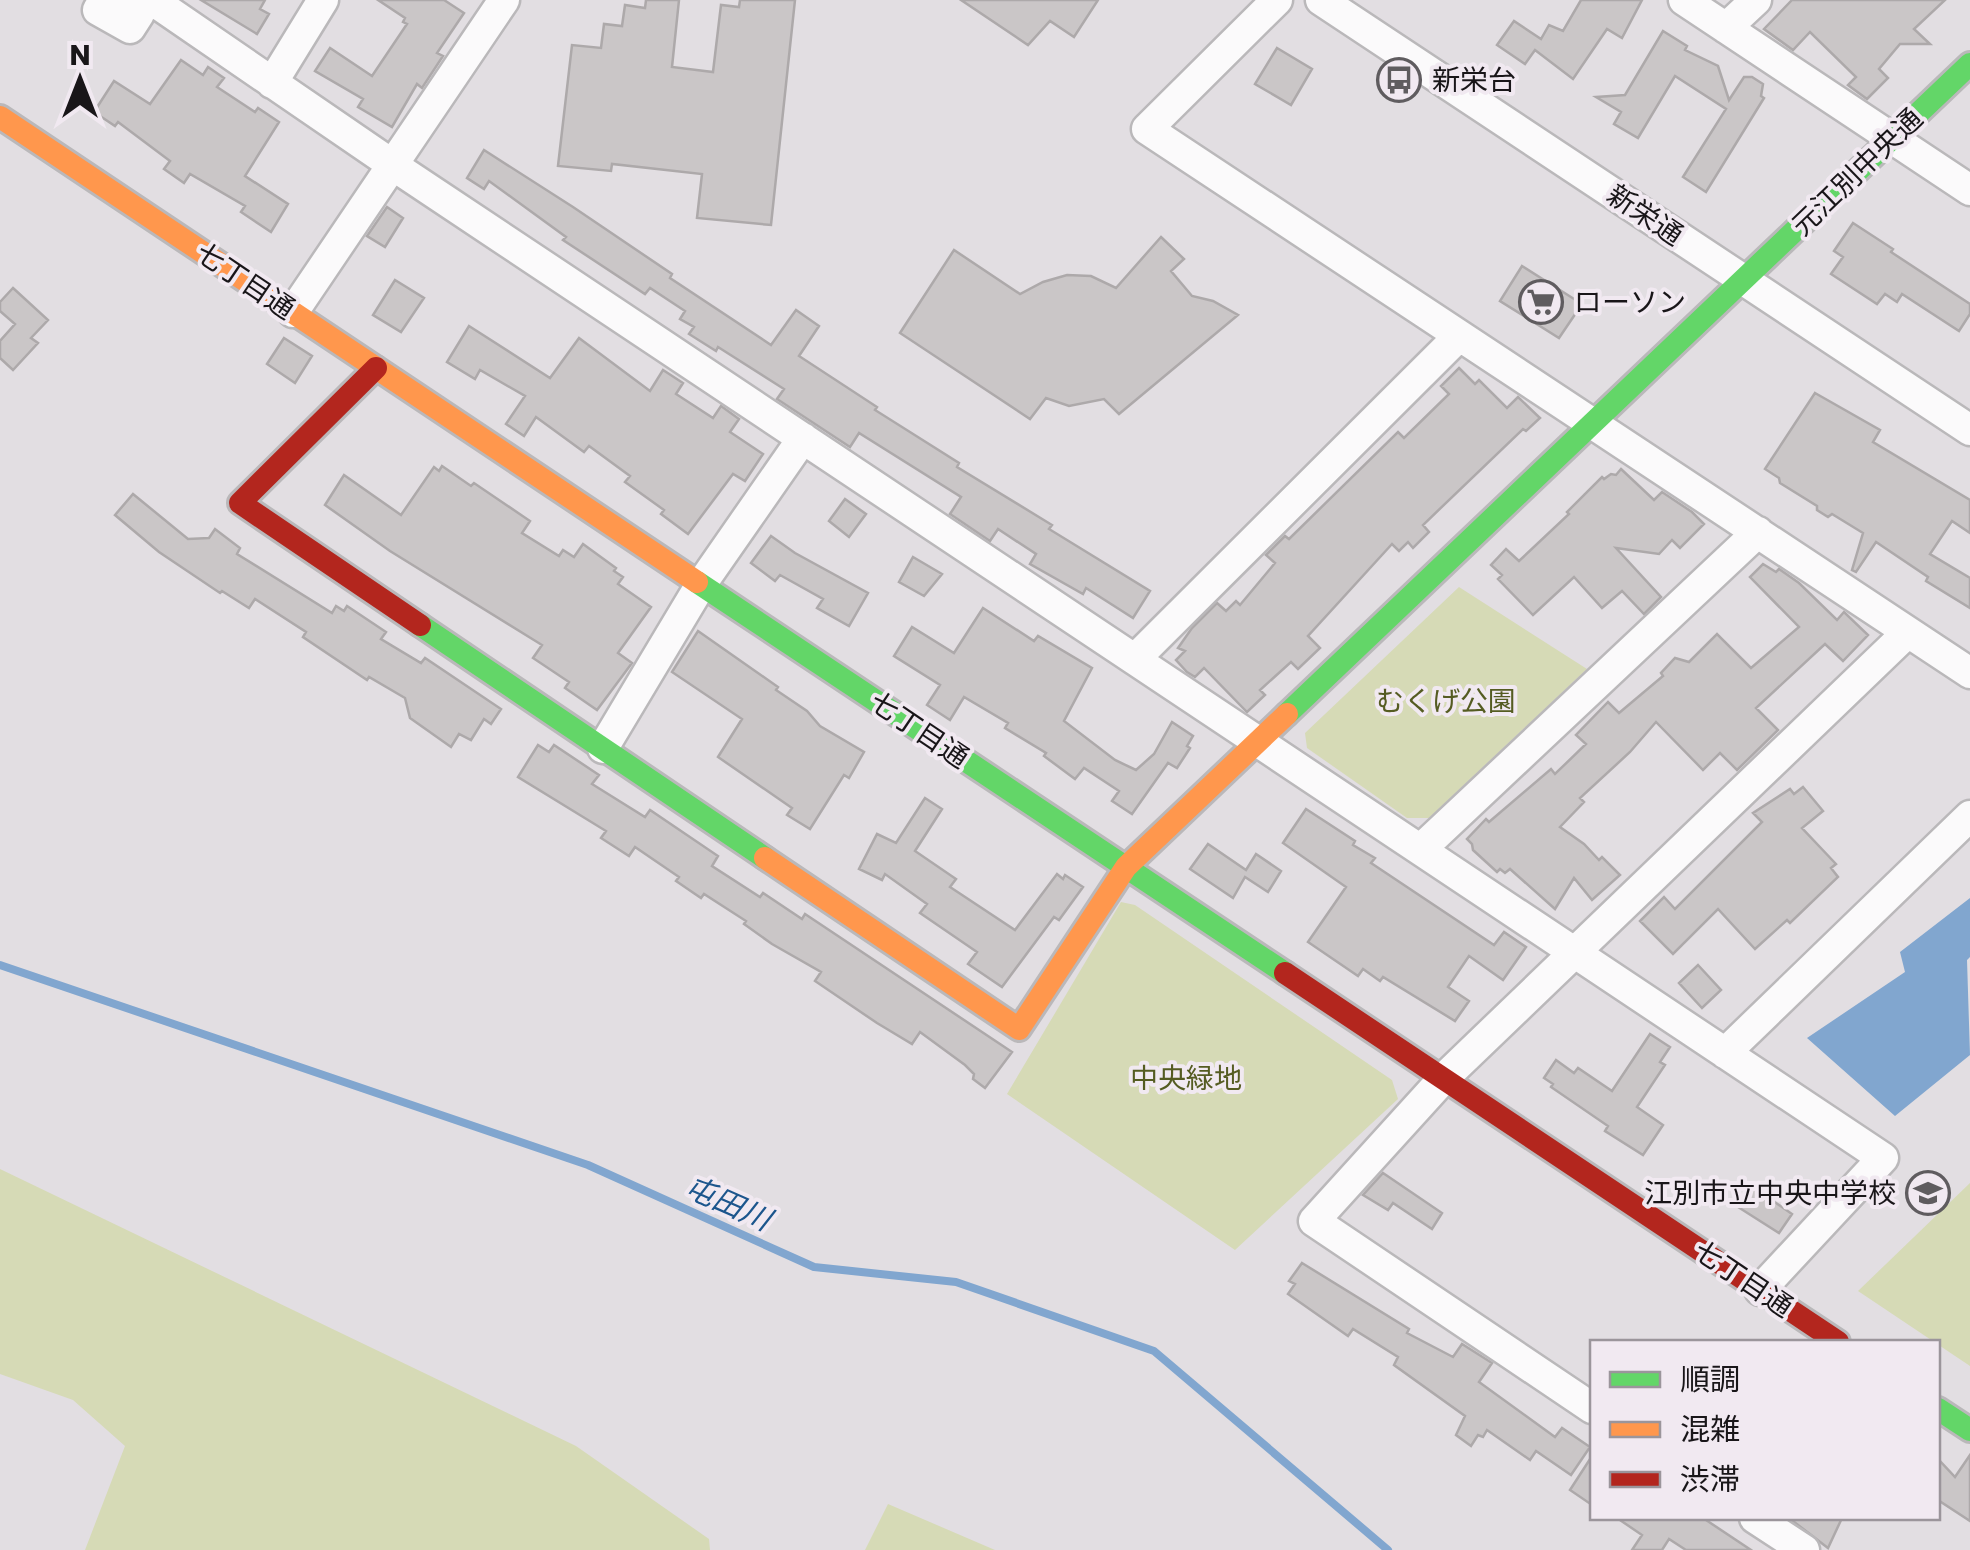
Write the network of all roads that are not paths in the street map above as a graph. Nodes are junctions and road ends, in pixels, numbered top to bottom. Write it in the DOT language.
graph roads {
  1 [pos="104,0"];
  2 [pos="130,0"];
  3 [pos="156,0"];
  4 [pos="323,0"];
  5 [pos="504,0"];
  6 [pos="1277,0"];
  7 [pos="1321,0"];
  8 [pos="1684,0"];
  9 [pos="1756,0"];
  10 [pos="1726,28"];
  11 [pos="1970,64"];
  12 [pos="272,82"];
  13 [pos="0,117"];
  14 [pos="1892,138"];
  15 [pos="392,165"];
  16 [pos="1970,190"];
  17 [pos="1744,280"];
  18 [pos="293,312"];
  19 [pos="1458,337"];
  20 [pos="376,368"];
  21 [pos="1594,423"];
  22 [pos="1970,430"];
  23 [pos="803,438"];
  24 [pos="1758,532"];
  25 [pos="700,586"];
  26 [pos="1908,632"];
  27 [pos="1136,659"];
  28 [pos="1970,673"];
  29 [pos="1259,741"];
  30 [pos="603,748"];
  31 [pos="1970,816"];
  32 [pos="1421,850"];
  33 [pos="1126,868"];
  34 [pos="1574,952"];
  35 [pos="1725,1053"];
  36 [pos="1443,1078"];
  37 [pos="1760,1290"];
  38 [pos="1819,1337"];
  39 [pos="1590,1407"];
  40 [pos="1940,1409"];
  41 [pos="1970,1430"];
  42 [pos="1759,1520"];
  43 [pos="1804,1550"];
  1 -- 2 [label="street"];
  3 -- 12 [label="street"];
  4 -- 12 [label="street"];
  5 -- 15 [label="street"];
  6 -- 19 [label="street"];
  7 -- 17 [label="street, 新栄通"];
  8 -- 10 [label="street"];
  9 -- 10 [label="street"];
  10 -- 14 [label="street"];
  11 -- 14 [label="street, 元江別中央通"];
  12 -- 15 [label="street"];
  13 -- 18 [label="street, 七丁目通"];
  14 -- 16 [label="street"];
  14 -- 17 [label="street, 元江別中央通"];
  15 -- 18 [label="street"];
  15 -- 23 [label="street"];
  17 -- 21 [label="street, 元江別中央通"];
  17 -- 22 [label="street, 新栄通"];
  18 -- 20 [label="street, 七丁目通"];
  19 -- 21 [label="street"];
  19 -- 27 [label="street"];
  20 -- 25 [label="street, 七丁目通"];
  20 -- 30 [label="street"];
  21 -- 24 [label="street"];
  21 -- 29 [label="street, 元江別中央通"];
  23 -- 25 [label="street"];
  23 -- 27 [label="street"];
  24 -- 26 [label="street"];
  24 -- 32 [label="street"];
  25 -- 30 [label="street"];
  25 -- 33 [label="street, 七丁目通"];
  26 -- 28 [label="street"];
  26 -- 34 [label="street"];
  27 -- 29 [label="street"];
  29 -- 32 [label="street"];
  29 -- 33 [label="street, 元江別中央通"];
  30 -- 33 [label="street, 元江別中央通"];
  31 -- 35 [label="street"];
  32 -- 34 [label="street"];
  33 -- 36 [label="street, 七丁目通"];
  34 -- 35 [label="street"];
  34 -- 36 [label="street"];
  35 -- 37 [label="street"];
  36 -- 37 [label="street, 七丁目通"];
  36 -- 39 [label="street"];
  37 -- 38 [label="street, 七丁目通"];
  40 -- 41 [label="street"];
  42 -- 43 [label="street"];
}
